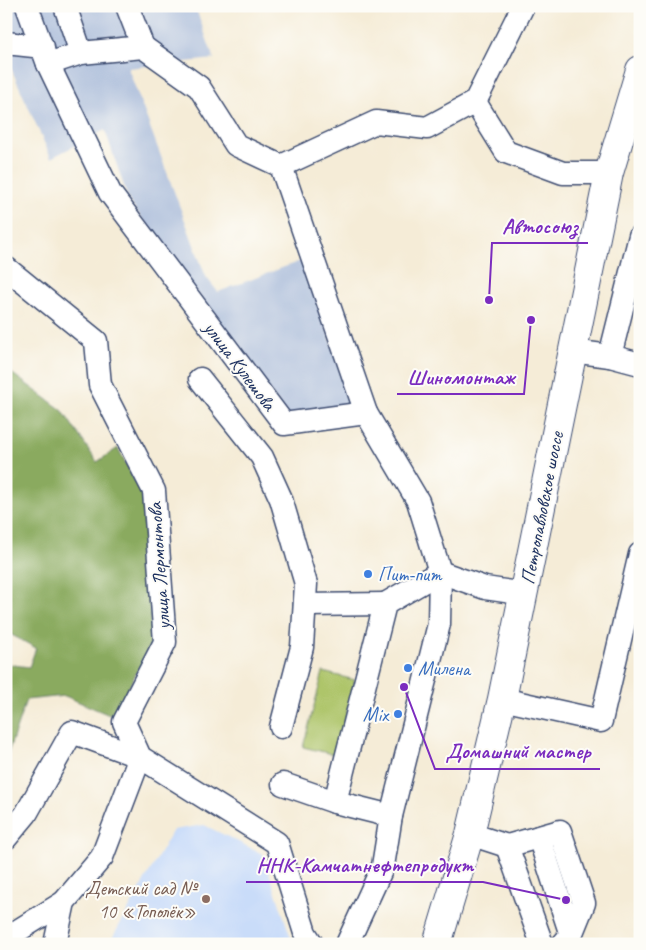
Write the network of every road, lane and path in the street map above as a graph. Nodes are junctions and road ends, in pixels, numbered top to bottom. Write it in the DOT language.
graph roads {
  1 [pos="27,6"];
  2 [pos="65,6"];
  3 [pos="127,6"];
  4 [pos="523,6"];
  5 [pos="6,43"];
  6 [pos="143,47"];
  7 [pos="81,53"];
  8 [pos="46,56"];
  9 [pos="640,70"];
  10 [pos="475,102"];
  11 [pos="281,166"];
  12 [pos="609,173"];
  13 [pos="640,236"];
  14 [pos="6,268"];
  15 [pos="572,351"];
  16 [pos="610,356"];
  17 [pos="640,364"];
  18 [pos="200,379"];
  19 [pos="366,413"];
  20 [pos="640,554"];
  21 [pos="440,572"];
  22 [pos="525,594"];
  23 [pos="385,604"];
  24 [pos="305,605"];
  25 [pos="502,699"];
  26 [pos="281,727"];
  27 [pos="140,757"];
  28 [pos="283,784"];
  29 [pos="335,802"];
  30 [pos="391,816"];
  31 [pos="470,834"];
  32 [pos="6,838"];
  33 [pos="506,846"];
  34 [pos="64,902"];
  35 [pos="6,938"];
  36 [pos="567,939"];
  37 [pos="55,944"];
  38 [pos="312,944"];
  39 [pos="347,944"];
  40 [pos="437,944"];
  41 [pos="542,944"];
  1 -- 8 [label="street, улица Кулешова"];
  2 -- 7 [label="street"];
  3 -- 6 [label="street"];
  4 -- 10 [label="street"];
  5 -- 8 [label="street"];
  6 -- 7 [label="street"];
  6 -- 11 [label="street"];
  7 -- 8 [label="street"];
  8 -- 19 [label="street, улица Кулешова"];
  9 -- 12 [label="main road, Петропавловское шоссе"];
  10 -- 11 [label="street"];
  10 -- 12 [label="street"];
  11 -- 19 [label="street"];
  12 -- 15 [label="main road, Петропавловское шоссе"];
  13 -- 16 [label="street"];
  14 -- 27 [label="street, улица Лермонтова"];
  15 -- 16 [label="street"];
  15 -- 22 [label="main road, Петропавловское шоссе"];
  16 -- 17 [label="street"];
  18 -- 24 [label="street"];
  19 -- 21 [label="street"];
  20 -- 25 [label="street"];
  21 -- 22 [label="street"];
  21 -- 23 [label="street"];
  21 -- 30 [label="street"];
  22 -- 25 [label="main road, Петропавловское шоссе"];
  23 -- 24 [label="street"];
  23 -- 29 [label="street"];
  24 -- 26 [label="street"];
  25 -- 31 [label="main road, Петропавловское шоссе"];
  27 -- 32 [label="street"];
  27 -- 34 [label="street"];
  27 -- 38 [label="street"];
  28 -- 29 [label="street"];
  29 -- 30 [label="street"];
  30 -- 39 [label="street"];
  31 -- 33 [label="street"];
  31 -- 40 [label="main road, Петропавловское шоссе"];
  33 -- 36 [label="street"];
  33 -- 41 [label="street"];
  34 -- 35 [label="street"];
  34 -- 37 [label="street"];
}
